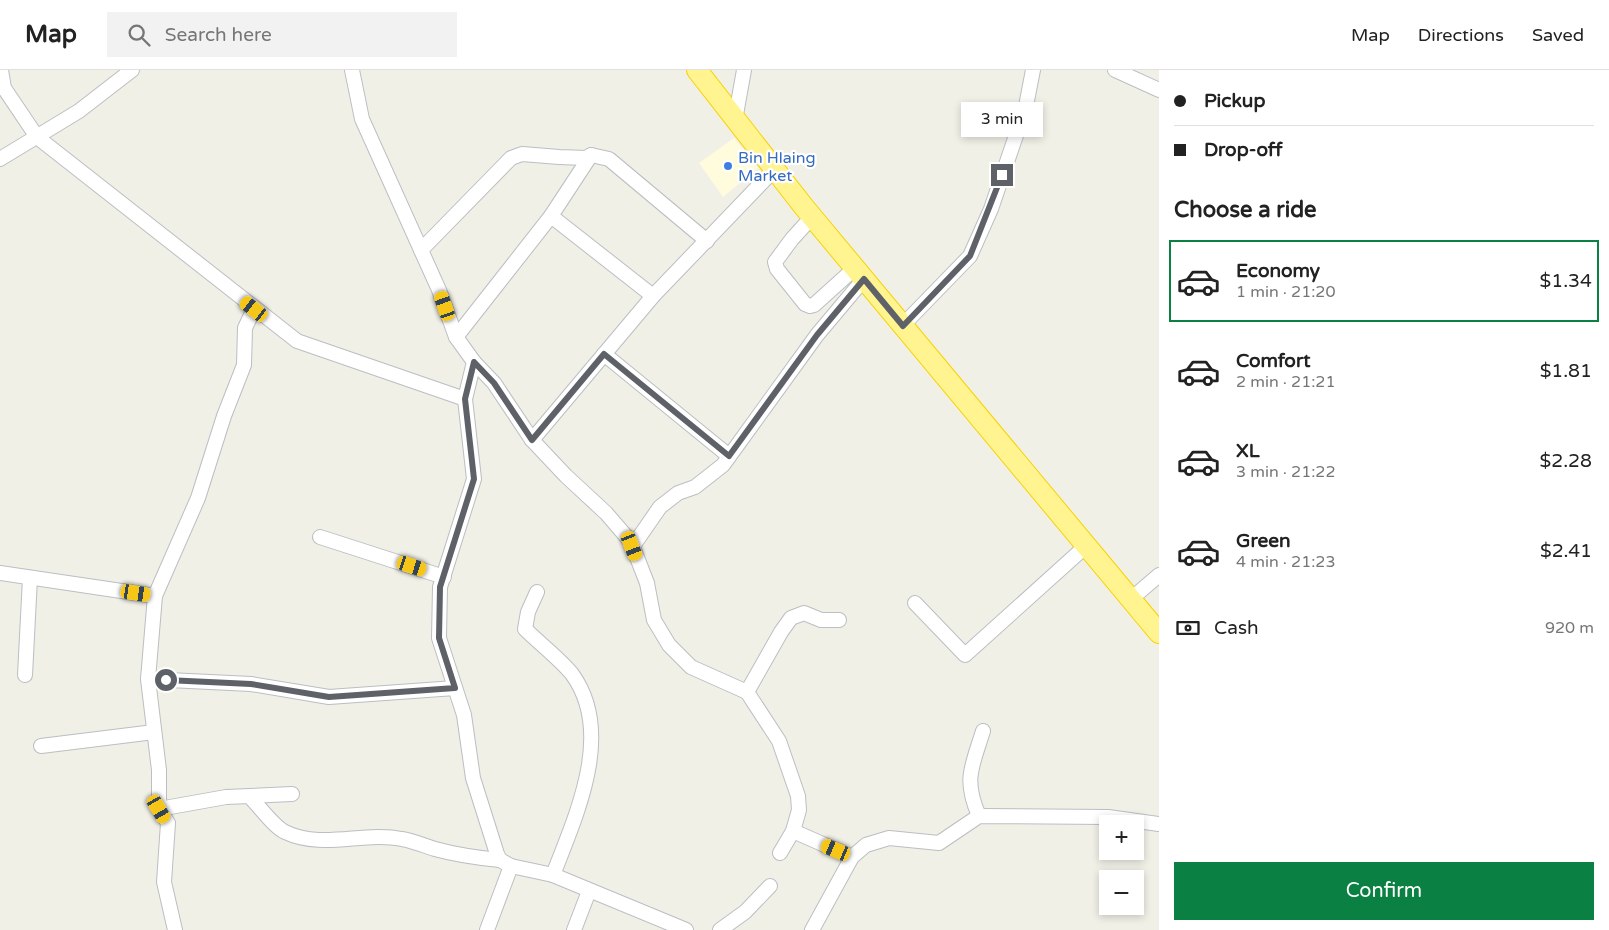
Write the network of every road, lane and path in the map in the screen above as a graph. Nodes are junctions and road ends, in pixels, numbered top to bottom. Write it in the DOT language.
graph roads {
  1 [pos="0,70"];
  2 [pos="132,70"];
  3 [pos="352,70"];
  4 [pos="697,70"];
  5 [pos="744,70"];
  6 [pos="1033,70"];
  7 [pos="1115,70"];
  8 [pos="1159,90"];
  9 [pos="734,120"];
  10 [pos="37,137"];
  11 [pos="591,155"];
  12 [pos="0,159"];
  13 [pos="774,170"];
  14 [pos="551,216"];
  15 [pos="812,217"];
  16 [pos="707,241"];
  17 [pos="421,250"];
  18 [pos="859,273"];
  19 [pos="653,296"];
  20 [pos="254,309"];
  21 [pos="903,326"];
  22 [pos="456,337"];
  23 [pos="604,354"];
  24 [pos="474,362"];
  25 [pos="465,399"];
  26 [pos="532,440"];
  27 [pos="729,456"];
  28 [pos="320,537"];
  29 [pos="632,546"];
  30 [pos="1086,546"];
  31 [pos="0,573"];
  32 [pos="1159,575"];
  33 [pos="444,577"];
  34 [pos="30,578"];
  35 [pos="537,592"];
  36 [pos="155,596"];
  37 [pos="1131,599"];
  38 [pos="915,603"];
  39 [pos="839,620"];
  40 [pos="1159,634"];
  41 [pos="25,675"];
  42 [pos="148,679"];
  43 [pos="455,688"];
  44 [pos="747,692"];
  45 [pos="983,731"];
  46 [pos="154,732"];
  47 [pos="41,746"];
  48 [pos="292,794"];
  49 [pos="250,797"];
  50 [pos="159,809"];
  51 [pos="979,816"];
  52 [pos="1159,824"];
  53 [pos="793,831"];
  54 [pos="780,853"];
  55 [pos="852,857"];
  56 [pos="505,863"];
  57 [pos="553,875"];
  58 [pos="770,886"];
  59 [pos="589,891"];
  60 [pos="175,930"];
  61 [pos="487,930"];
  62 [pos="574,930"];
  63 [pos="686,930"];
  64 [pos="720,930"];
  65 [pos="812,930"];
  1 -- 10 [label="street"];
  2 -- 10 [label="street"];
  3 -- 17 [label="street"];
  4 -- 9 [label="highway"];
  5 -- 9 [label="street"];
  6 -- 21 [label="street"];
  7 -- 8 [label="street"];
  9 -- 13 [label="highway"];
  10 -- 12 [label="street"];
  10 -- 20 [label="street"];
  11 -- 14 [label="street"];
  11 -- 16 [label="street"];
  11 -- 17 [label="street"];
  13 -- 15 [label="highway"];
  13 -- 16 [label="street"];
  14 -- 19 [label="street"];
  14 -- 22 [label="street"];
  15 -- 18 [label="highway"];
  15 -- 18 [label="street"];
  16 -- 19 [label="street"];
  17 -- 22 [label="street"];
  18 -- 21 [label="highway"];
  18 -- 27 [label="street"];
  19 -- 23 [label="street"];
  20 -- 25 [label="street"];
  20 -- 36 [label="street"];
  21 -- 30 [label="highway"];
  22 -- 24 [label="street"];
  23 -- 26 [label="street"];
  23 -- 27 [label="street"];
  24 -- 25 [label="street"];
  24 -- 26 [label="street"];
  25 -- 33 [label="street"];
  26 -- 29 [label="street"];
  27 -- 29 [label="street"];
  28 -- 33 [label="street"];
  29 -- 44 [label="street"];
  30 -- 37 [label="highway"];
  30 -- 38 [label="street"];
  31 -- 34 [label="street"];
  32 -- 37 [label="street"];
  33 -- 43 [label="street"];
  34 -- 36 [label="street"];
  34 -- 41 [label="street"];
  35 -- 57 [label="street"];
  36 -- 42 [label="street"];
  37 -- 40 [label="highway"];
  39 -- 44 [label="street"];
  42 -- 43 [label="street"];
  42 -- 46 [label="street"];
  43 -- 56 [label="street"];
  44 -- 53 [label="street"];
  45 -- 51 [label="street"];
  46 -- 47 [label="street"];
  46 -- 50 [label="street"];
  48 -- 49 [label="street"];
  49 -- 50 [label="street"];
  49 -- 56 [label="street"];
  50 -- 60 [label="street"];
  51 -- 52 [label="street"];
  51 -- 55 [label="street"];
  53 -- 54 [label="street"];
  53 -- 55 [label="street"];
  55 -- 65 [label="street"];
  56 -- 57 [label="street"];
  56 -- 61 [label="street"];
  57 -- 59 [label="street"];
  58 -- 64 [label="street"];
  59 -- 62 [label="street"];
  59 -- 63 [label="street"];
}
